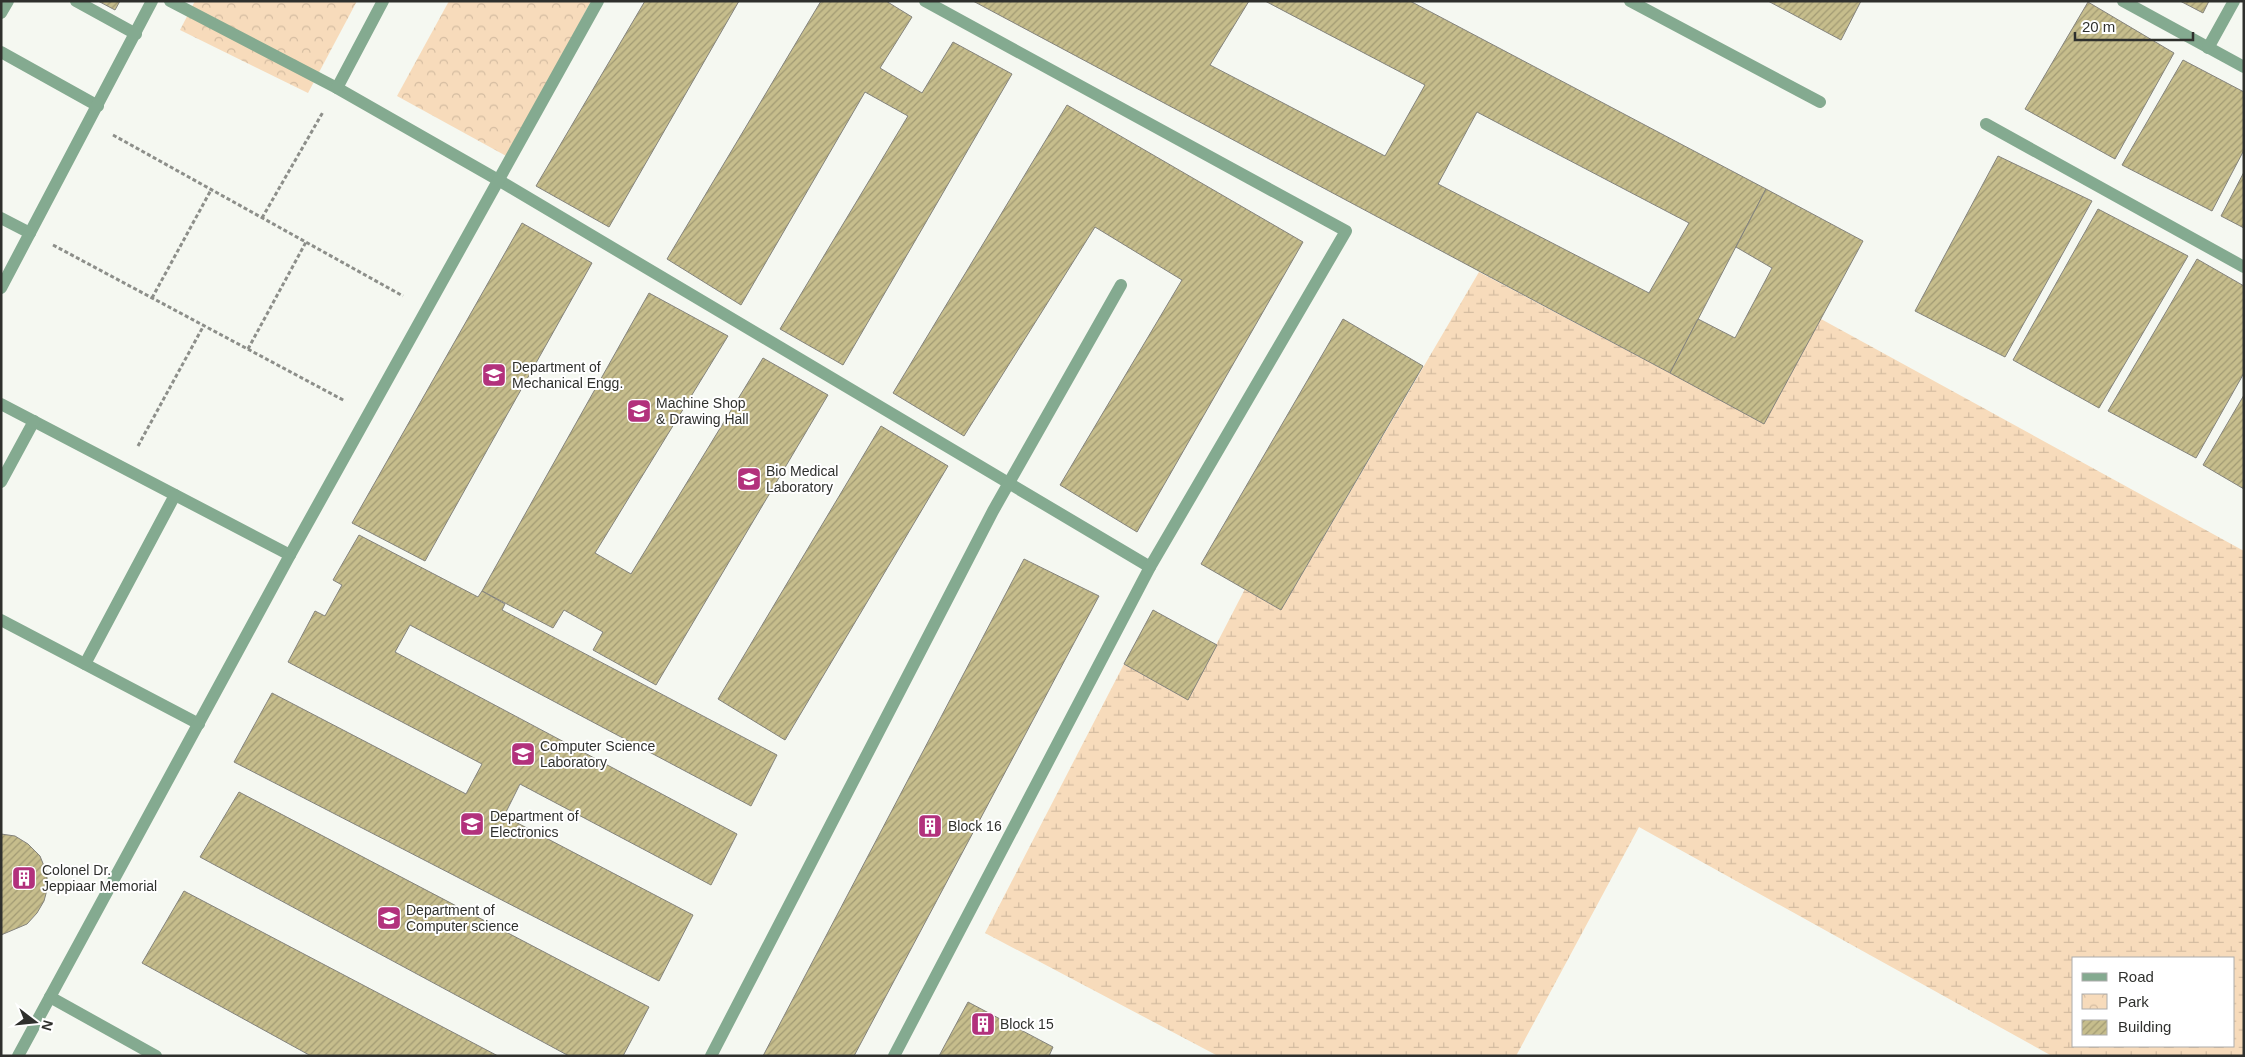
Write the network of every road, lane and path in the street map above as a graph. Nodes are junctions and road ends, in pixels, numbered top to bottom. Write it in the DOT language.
graph roads {
  1 [pos="8,1"];
  2 [pos="76,1"];
  3 [pos="152,1"];
  4 [pos="170,1"];
  5 [pos="383,1"];
  6 [pos="598,1"];
  7 [pos="925,1"];
  8 [pos="1630,1"];
  9 [pos="2123,1"];
  10 [pos="2234,1"];
  11 [pos="1,13"];
  12 [pos="136,34"];
  13 [pos="2208,48"];
  14 [pos="1,52"];
  15 [pos="2244,67"];
  16 [pos="337,88"];
  17 [pos="1820,102"];
  18 [pos="98,106"];
  19 [pos="89,122"];
  20 [pos="1986,124"];
  21 [pos="500,181"];
  22 [pos="211,190"];
  23 [pos="1,218"];
  24 [pos="262,218"];
  25 [pos="30,233"];
  26 [pos="306,242"];
  27 [pos="2244,267"];
  28 [pos="1121,285"];
  29 [pos="1,288"];
  30 [pos="152,298"];
  31 [pos="427,309"];
  32 [pos="204,326"];
  33 [pos="248,349"];
  34 [pos="1,404"];
  35 [pos="369,414"];
  36 [pos="34,421"];
  37 [pos="125,469"];
  38 [pos="1,482"];
  39 [pos="1009,484"];
  40 [pos="175,495"];
  41 [pos="290,554"];
  42 [pos="1150,568"];
  43 [pos="1,620"];
  44 [pos="86,664"];
  45 [pos="198,724"];
  46 [pos="50,997"];
  47 [pos="18,1056"];
  48 [pos="156,1056"];
  49 [pos="711,1056"];
  50 [pos="894,1056"];
  1 -- 11 [label="street"];
  2 -- 12 [label="street"];
  3 -- 12 [label="street"];
  4 -- 16 [label="street"];
  5 -- 16 [label="street"];
  6 -- 21 [label="street"];
  7 -- 42 [label="street"];
  8 -- 17 [label="street"];
  9 -- 13 [label="street"];
  10 -- 13 [label="street"];
  12 -- 18 [label="street"];
  13 -- 15 [label="street"];
  14 -- 18 [label="street"];
  16 -- 21 [label="street"];
  16 -- 24 [label="path"];
  18 -- 19 [label="street"];
  19 -- 22 [label="path"];
  19 -- 25 [label="street"];
  20 -- 27 [label="street"];
  21 -- 31 [label="street"];
  21 -- 39 [label="street"];
  22 -- 24 [label="path"];
  22 -- 30 [label="path"];
  23 -- 25 [label="street"];
  24 -- 26 [label="path"];
  25 -- 29 [label="street"];
  25 -- 30 [label="path"];
  26 -- 31 [label="path"];
  26 -- 33 [label="path"];
  28 -- 39 [label="street"];
  30 -- 32 [label="path"];
  31 -- 35 [label="street"];
  32 -- 33 [label="path"];
  32 -- 37 [label="path"];
  33 -- 35 [label="path"];
  34 -- 36 [label="street"];
  35 -- 41 [label="street"];
  36 -- 37 [label="street"];
  36 -- 38 [label="street"];
  37 -- 40 [label="street"];
  39 -- 42 [label="street"];
  39 -- 49 [label="street"];
  40 -- 41 [label="street"];
  40 -- 44 [label="street"];
  41 -- 45 [label="street"];
  42 -- 50 [label="street"];
  43 -- 44 [label="street"];
  44 -- 45 [label="street"];
  45 -- 46 [label="street"];
  46 -- 47 [label="street"];
  46 -- 48 [label="street"];
}
